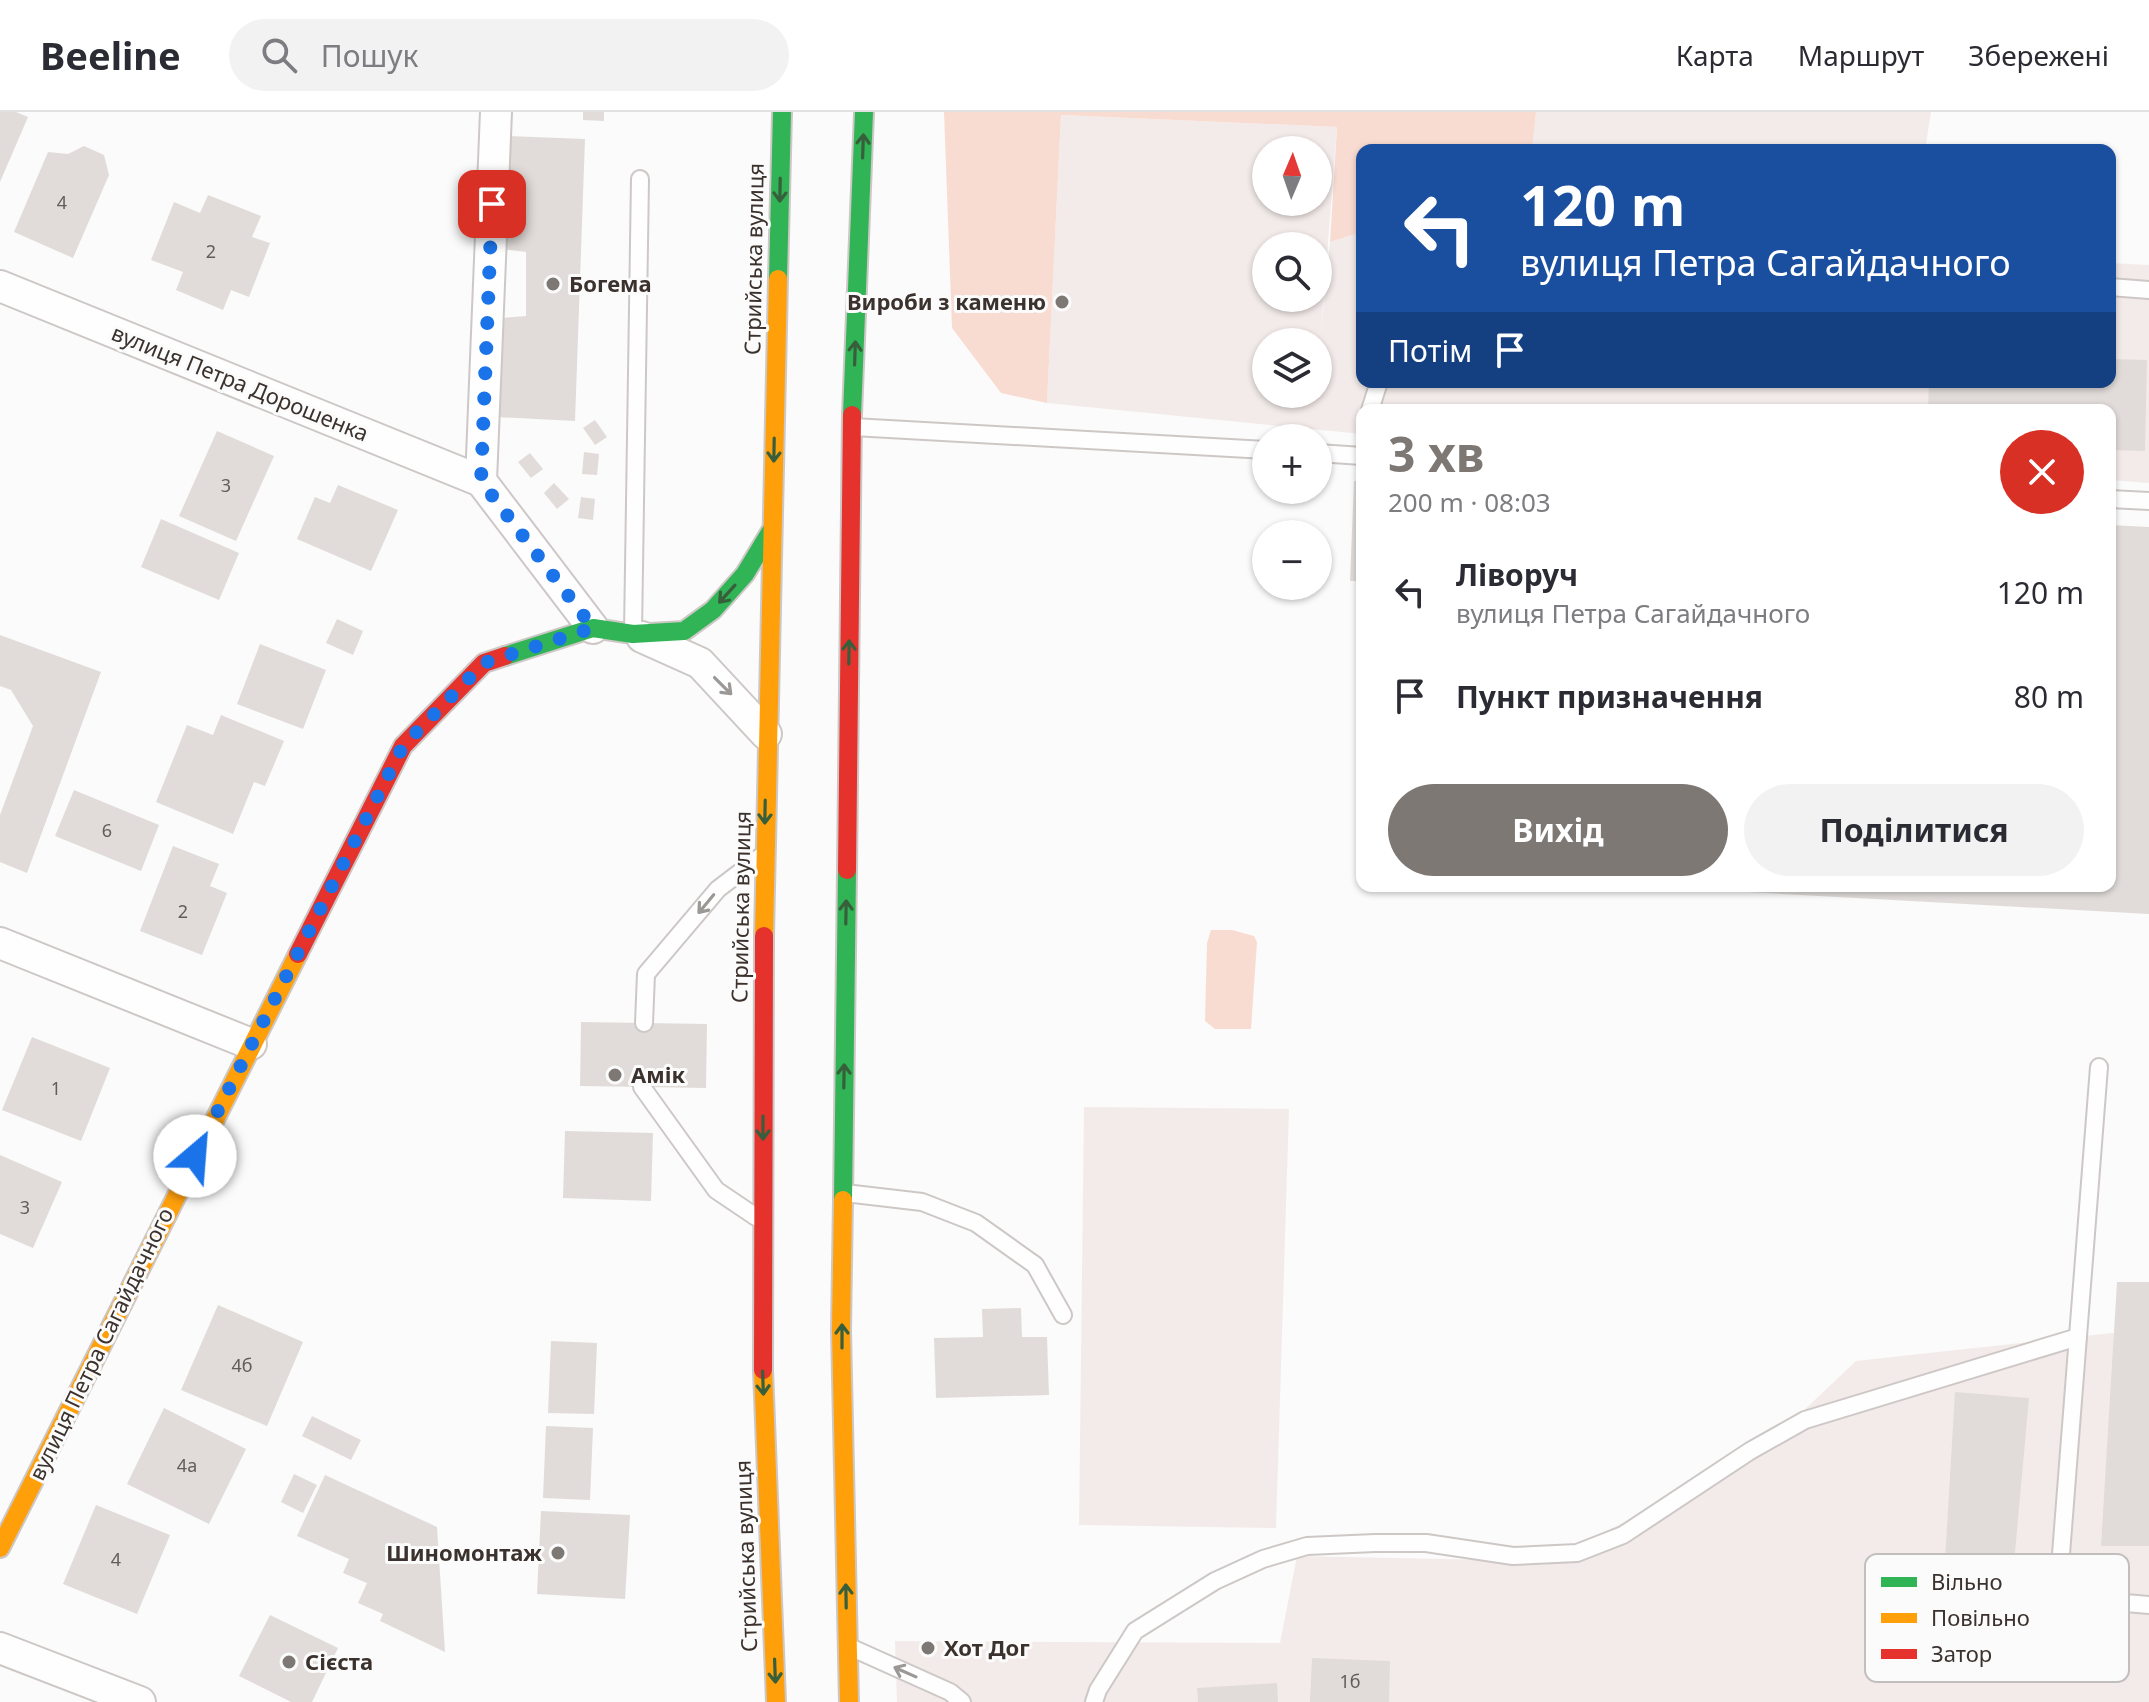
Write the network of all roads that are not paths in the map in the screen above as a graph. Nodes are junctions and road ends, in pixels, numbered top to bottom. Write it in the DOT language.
graph roads {
  1 [pos="496,112"];
  2 [pos="782,112"];
  3 [pos="864,112"];
  4 [pos="640,179"];
  5 [pos="0,286"];
  6 [pos="2116,287"];
  7 [pos="2149,290"];
  8 [pos="852,427"];
  9 [pos="1252,449"];
  10 [pos="1332,454"];
  11 [pos="1356,456"];
  12 [pos="481,481"];
  13 [pos="2116,499"];
  14 [pos="2149,501"];
  15 [pos="771,531"];
  16 [pos="593,628"];
  17 [pos="633,634"];
  18 [pos="766,734"];
  19 [pos="765,853"];
  20 [pos="0,943"];
  21 [pos="644,1023"];
  22 [pos="251,1044"];
  23 [pos="2099,1067"];
  24 [pos="642,1087"];
  25 [pos="843,1193"];
  26 [pos="762,1221"];
  27 [pos="1063,1315"];
  28 [pos="2078,1337"];
  29 [pos="0,1548"];
  30 [pos="2061,1554"];
  31 [pos="2129,1603"];
  32 [pos="2149,1605"];
  33 [pos="847,1645"];
  34 [pos="0,1648"];
  35 [pos="140,1702"];
  36 [pos="776,1702"];
  37 [pos="849,1702"];
  38 [pos="962,1702"];
  39 [pos="1094,1702"];
  1 -- 12 [label="street"];
  2 -- 15 [label="main road, Стрийська вулиця, one-way"];
  8 -- 3 [label="main road, one-way"];
  4 -- 17 [label="lane"];
  5 -- 12 [label="street, вулиця Петра Дорошенка"];
  6 -- 7 [label="lane"];
  8 -- 9 [label="lane"];
  25 -- 8 [label="main road, one-way"];
  10 -- 11 [label="lane"];
  12 -- 16 [label="street"];
  13 -- 14 [label="lane"];
  15 -- 17 [label="main road, вулиця Петра Сагайдачного, one-way"];
  15 -- 18 [label="main road, Стрийська вулиця"];
  16 -- 17 [label="main road, вулиця Петра Сагайдачного"];
  16 -- 22 [label="main road, вулиця Петра Сагайдачного"];
  17 -- 18 [label="street, вулиця Петра Сагайдачного, one-way"];
  18 -- 19 [label="main road, Стрийська вулиця, one-way"];
  19 -- 21 [label="lane, one-way"];
  19 -- 26 [label="main road, Стрийська вулиця, one-way"];
  20 -- 22 [label="street"];
  22 -- 29 [label="main road, вулиця Петра Сагайдачного"];
  23 -- 28 [label="lane"];
  24 -- 26 [label="lane"];
  25 -- 27 [label="lane"];
  33 -- 25 [label="main road, one-way"];
  26 -- 36 [label="main road, Стрийська вулиця, one-way"];
  28 -- 30 [label="lane"];
  28 -- 39 [label="lane"];
  31 -- 32 [label="lane"];
  33 -- 37 [label="main road"];
  38 -- 33 [label="lane, one-way"];
  34 -- 35 [label="street"];
}
